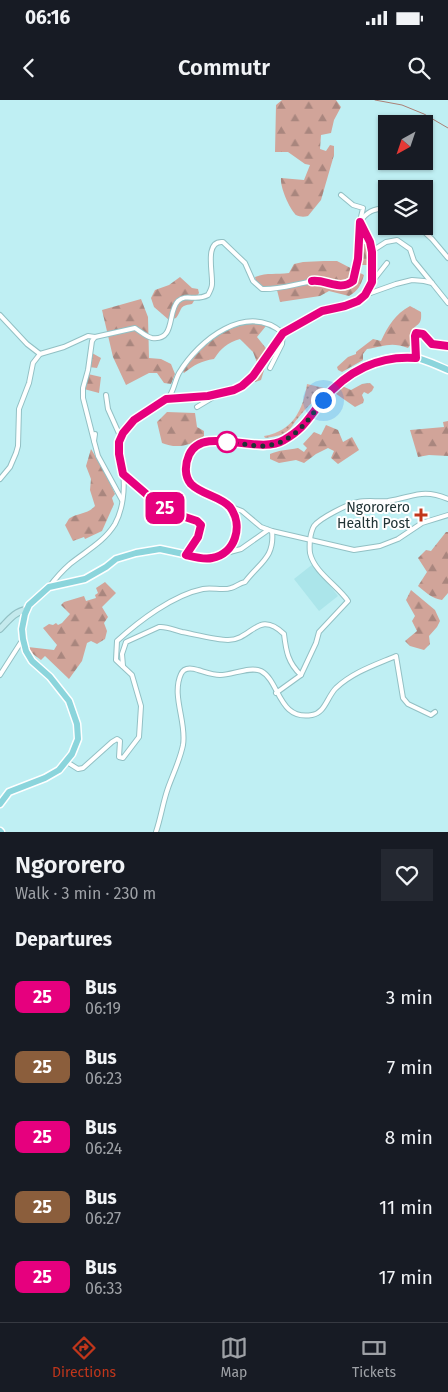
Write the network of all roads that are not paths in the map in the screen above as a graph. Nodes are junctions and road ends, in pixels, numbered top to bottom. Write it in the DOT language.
graph roads {
  1 [pos="341,195"];
  2 [pos="378,209"];
  3 [pos="360,222"];
  4 [pos="428,235"];
  5 [pos="372,252"];
  6 [pos="448,258"];
  7 [pos="387,263"];
  8 [pos="372,282"];
  9 [pos="432,283"];
  10 [pos="365,295"];
  11 [pos="448,303"];
  12 [pos="0,315"];
  13 [pos="283,333"];
  14 [pos="95,337"];
  15 [pos="448,346"];
  16 [pos="40,354"];
  17 [pos="416,358"];
  18 [pos="270,368"];
  19 [pos="448,370"];
  20 [pos="219,393"];
  21 [pos="106,394"];
  22 [pos="166,399"];
  23 [pos="198,407"];
  24 [pos="95,434"];
  25 [pos="121,438"];
  26 [pos="94,442"];
  27 [pos="123,474"];
  28 [pos="0,479"];
  29 [pos="448,499"];
  30 [pos="122,501"];
  31 [pos="229,506"];
  32 [pos="448,515"];
  33 [pos="270,530"];
  34 [pos="310,541"];
  35 [pos="224,553"];
  36 [pos="186,555"];
  37 [pos="49,587"];
  38 [pos="26,610"];
  39 [pos="0,629"];
  40 [pos="22,639"];
  41 [pos="123,666"];
  42 [pos="301,675"];
  43 [pos="0,676"];
  44 [pos="276,693"];
  45 [pos="435,712"];
  46 [pos="67,762"];
  47 [pos="0,804"];
  48 [pos="156,832"];
  1 -- 3 [label="street"];
  2 -- 3 [label="street"];
  3 -- 5 [label="street"];
  3 -- 14 [label="street"];
  4 -- 6 [label="street"];
  5 -- 8 [label="street"];
  5 -- 9 [label="street"];
  7 -- 8 [label="street"];
  8 -- 10 [label="street"];
  9 -- 10 [label="street"];
  9 -- 11 [label="street"];
  10 -- 13 [label="street"];
  12 -- 16 [label="street"];
  13 -- 18 [label="street"];
  13 -- 20 [label="street"];
  13 -- 22 [label="street"];
  14 -- 16 [label="street"];
  14 -- 26 [label="street"];
  15 -- 17 [label="street"];
  16 -- 28 [label="street"];
  17 -- 19 [label="main road"];
  17 -- 31 [label="main road"];
  20 -- 22 [label="street"];
  20 -- 23 [label="street"];
  21 -- 25 [label="street"];
  22 -- 25 [label="street"];
  24 -- 26 [label="street"];
  25 -- 27 [label="street"];
  26 -- 30 [label="street"];
  27 -- 30 [label="street"];
  27 -- 36 [label="street"];
  29 -- 34 [label="street"];
  30 -- 37 [label="street"];
  31 -- 33 [label="street"];
  31 -- 35 [label="main road"];
  32 -- 34 [label="street"];
  33 -- 34 [label="street"];
  33 -- 35 [label="street"];
  33 -- 41 [label="street"];
  34 -- 42 [label="street"];
  35 -- 36 [label="main road"];
  36 -- 37 [label="main road"];
  37 -- 38 [label="main road"];
  38 -- 39 [label="main road"];
  38 -- 40 [label="main road"];
  40 -- 43 [label="street"];
  40 -- 46 [label="main road"];
  41 -- 42 [label="street"];
  41 -- 46 [label="street"];
  42 -- 44 [label="street"];
  44 -- 45 [label="street"];
  44 -- 48 [label="street"];
  46 -- 47 [label="main road"];
}
